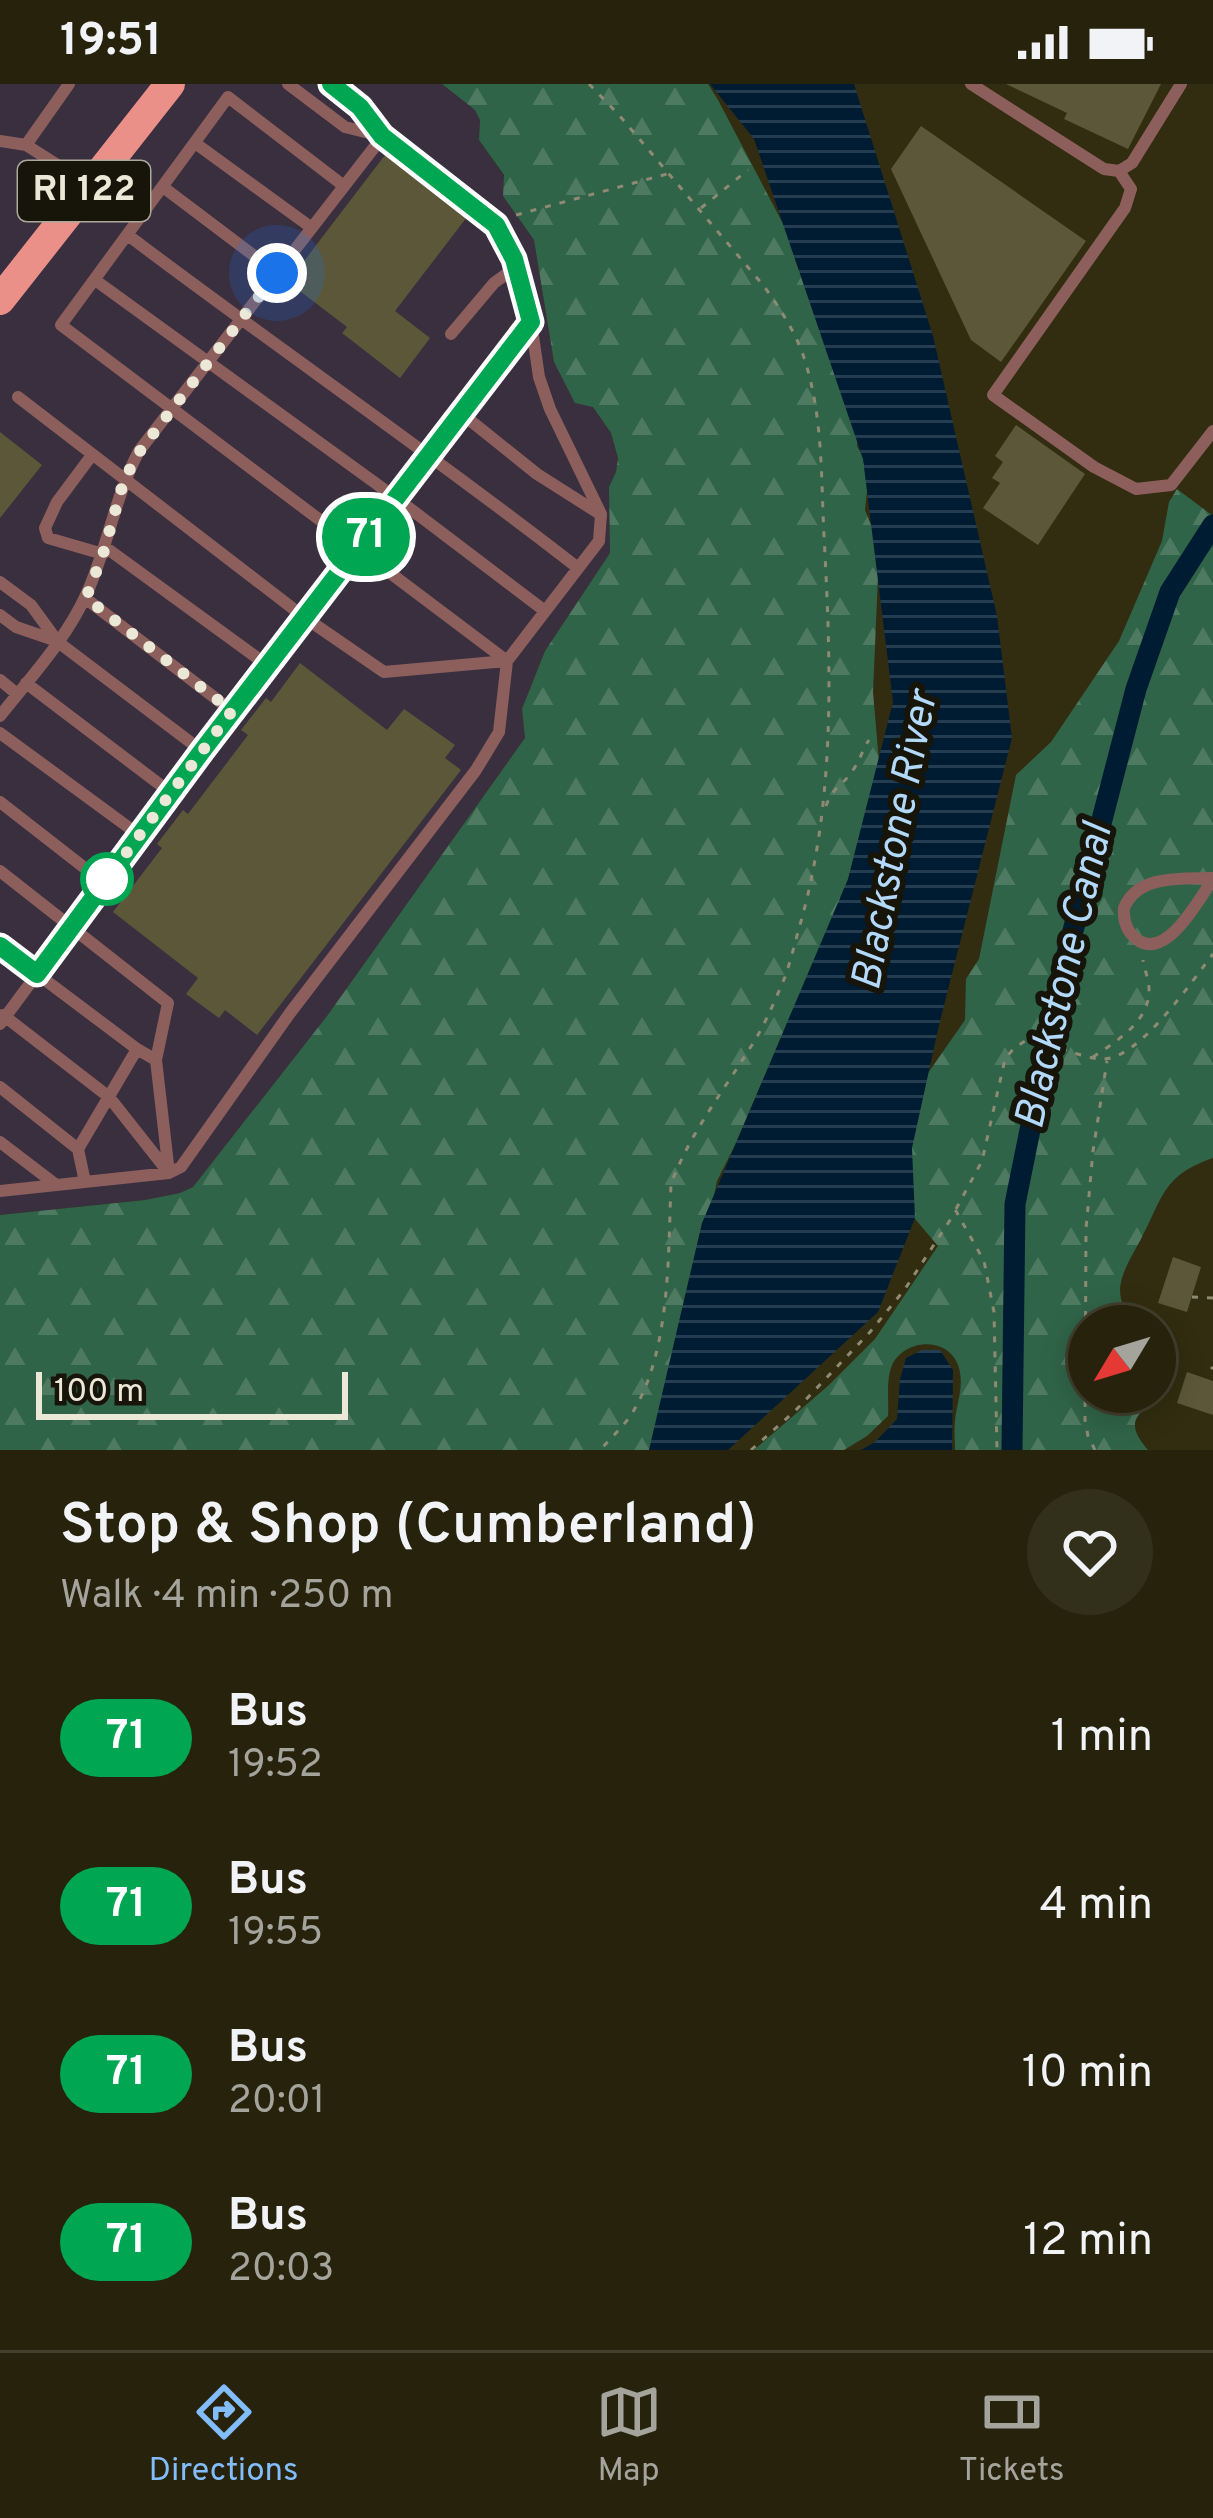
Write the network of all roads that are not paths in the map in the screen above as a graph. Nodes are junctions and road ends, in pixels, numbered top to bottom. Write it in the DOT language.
graph roads {
  1 [pos="69,84"];
  2 [pos="170,84"];
  3 [pos="288,84"];
  4 [pos="331,84"];
  5 [pos="971,84"];
  6 [pos="1181,84"];
  7 [pos="382,136"];
  8 [pos="0,141"];
  9 [pos="195,142"];
  10 [pos="26,145"];
  11 [pos="1119,171"];
  12 [pos="89,185"];
  13 [pos="344,186"];
  14 [pos="163,188"];
  15 [pos="312,228"];
  16 [pos="129,236"];
  17 [pos="516,267"];
  18 [pos="277,273"];
  19 [pos="95,280"];
  20 [pos="0,300"];
  21 [pos="241,320"];
  22 [pos="531,322"];
  23 [pos="452,334"];
  24 [pos="208,363"];
  25 [pos="18,397"];
  26 [pos="174,407"];
  27 [pos="461,412"];
  28 [pos="1213,430"];
  29 [pos="430,454"];
  30 [pos="92,455"];
  31 [pos="124,480"];
  32 [pos="396,498"];
  33 [pos="601,514"];
  34 [pos="357,549"];
  35 [pos="104,551"];
  36 [pos="578,568"];
  37 [pos="0,582"];
  38 [pos="86,598"];
  39 [pos="545,611"];
  40 [pos="0,614"];
  41 [pos="304,617"];
  42 [pos="58,642"];
  43 [pos="507,661"];
  44 [pos="268,665"];
  45 [pos="0,680"];
  46 [pos="22,688"];
  47 [pos="232,711"];
  48 [pos="0,716"];
  49 [pos="0,733"];
  50 [pos="202,751"];
  51 [pos="171,793"];
  52 [pos="0,802"];
  53 [pos="139,835"];
  54 [pos="0,871"];
  55 [pos="1213,878"];
  56 [pos="104,883"];
  57 [pos="72,927"];
  58 [pos="0,946"];
  59 [pos="37,974"];
  60 [pos="2,1018"];
  61 [pos="137,1049"];
  62 [pos="156,1060"];
  63 [pos="0,1087"];
  64 [pos="109,1097"];
  65 [pos="0,1142"];
  66 [pos="78,1149"];
  67 [pos="169,1173"];
  68 [pos="86,1182"];
  69 [pos="56,1185"];
  70 [pos="0,1191"];
  1 -- 10 [label="lane"];
  2 -- 12 [label="main road, RI 122"];
  3 -- 7 [label="lane"];
  4 -- 7 [label="lane"];
  5 -- 11 [label="lane"];
  6 -- 11 [label="lane"];
  7 -- 13 [label="lane"];
  7 -- 17 [label="lane"];
  8 -- 10 [label="lane"];
  9 -- 13 [label="lane"];
  9 -- 14 [label="lane"];
  9 -- 15 [label="lane"];
  10 -- 12 [label="lane"];
  11 -- 28 [label="lane"];
  12 -- 20 [label="main road, RI 122"];
  13 -- 15 [label="lane"];
  14 -- 16 [label="lane"];
  14 -- 18 [label="lane"];
  15 -- 18 [label="lane"];
  16 -- 19 [label="lane"];
  16 -- 21 [label="lane"];
  17 -- 22 [label="lane"];
  17 -- 23 [label="lane"];
  18 -- 21 [label="lane"];
  19 -- 24 [label="lane"];
  19 -- 26 [label="lane"];
  21 -- 24 [label="lane"];
  21 -- 29 [label="lane"];
  22 -- 27 [label="lane"];
  22 -- 33 [label="lane"];
  24 -- 26 [label="lane"];
  24 -- 32 [label="lane"];
  25 -- 30 [label="lane"];
  26 -- 31 [label="lane"];
  26 -- 34 [label="lane"];
  27 -- 29 [label="lane"];
  27 -- 33 [label="lane"];
  29 -- 32 [label="lane"];
  29 -- 36 [label="lane"];
  30 -- 31 [label="lane"];
  30 -- 35 [label="lane"];
  31 -- 35 [label="lane"];
  31 -- 41 [label="lane"];
  32 -- 34 [label="lane"];
  32 -- 39 [label="lane"];
  33 -- 36 [label="lane"];
  34 -- 41 [label="lane"];
  34 -- 43 [label="lane"];
  35 -- 38 [label="lane"];
  35 -- 44 [label="lane"];
  36 -- 39 [label="lane"];
  37 -- 42 [label="lane"];
  38 -- 42 [label="lane"];
  38 -- 47 [label="lane"];
  39 -- 43 [label="lane"];
  40 -- 42 [label="lane"];
  41 -- 43 [label="lane"];
  41 -- 44 [label="lane"];
  42 -- 46 [label="lane"];
  42 -- 50 [label="lane"];
  43 -- 67 [label="lane"];
  44 -- 47 [label="lane"];
  45 -- 46 [label="lane"];
  46 -- 48 [label="lane"];
  46 -- 51 [label="lane"];
  47 -- 50 [label="lane"];
  49 -- 53 [label="lane"];
  50 -- 51 [label="lane"];
  51 -- 53 [label="lane"];
  52 -- 56 [label="lane"];
  53 -- 56 [label="lane"];
  54 -- 57 [label="lane"];
  55 -- 55 [label="lane"];
  56 -- 57 [label="lane"];
  57 -- 59 [label="lane"];
  57 -- 62 [label="lane"];
  58 -- 59 [label="lane"];
  59 -- 60 [label="lane"];
  59 -- 61 [label="lane"];
  60 -- 64 [label="lane"];
  61 -- 62 [label="lane"];
  61 -- 64 [label="lane"];
  62 -- 67 [label="lane"];
  63 -- 66 [label="lane"];
  64 -- 66 [label="lane"];
  64 -- 67 [label="lane"];
  65 -- 69 [label="lane"];
  66 -- 68 [label="lane"];
  67 -- 68 [label="lane"];
  68 -- 69 [label="lane"];
  69 -- 70 [label="lane"];
}
